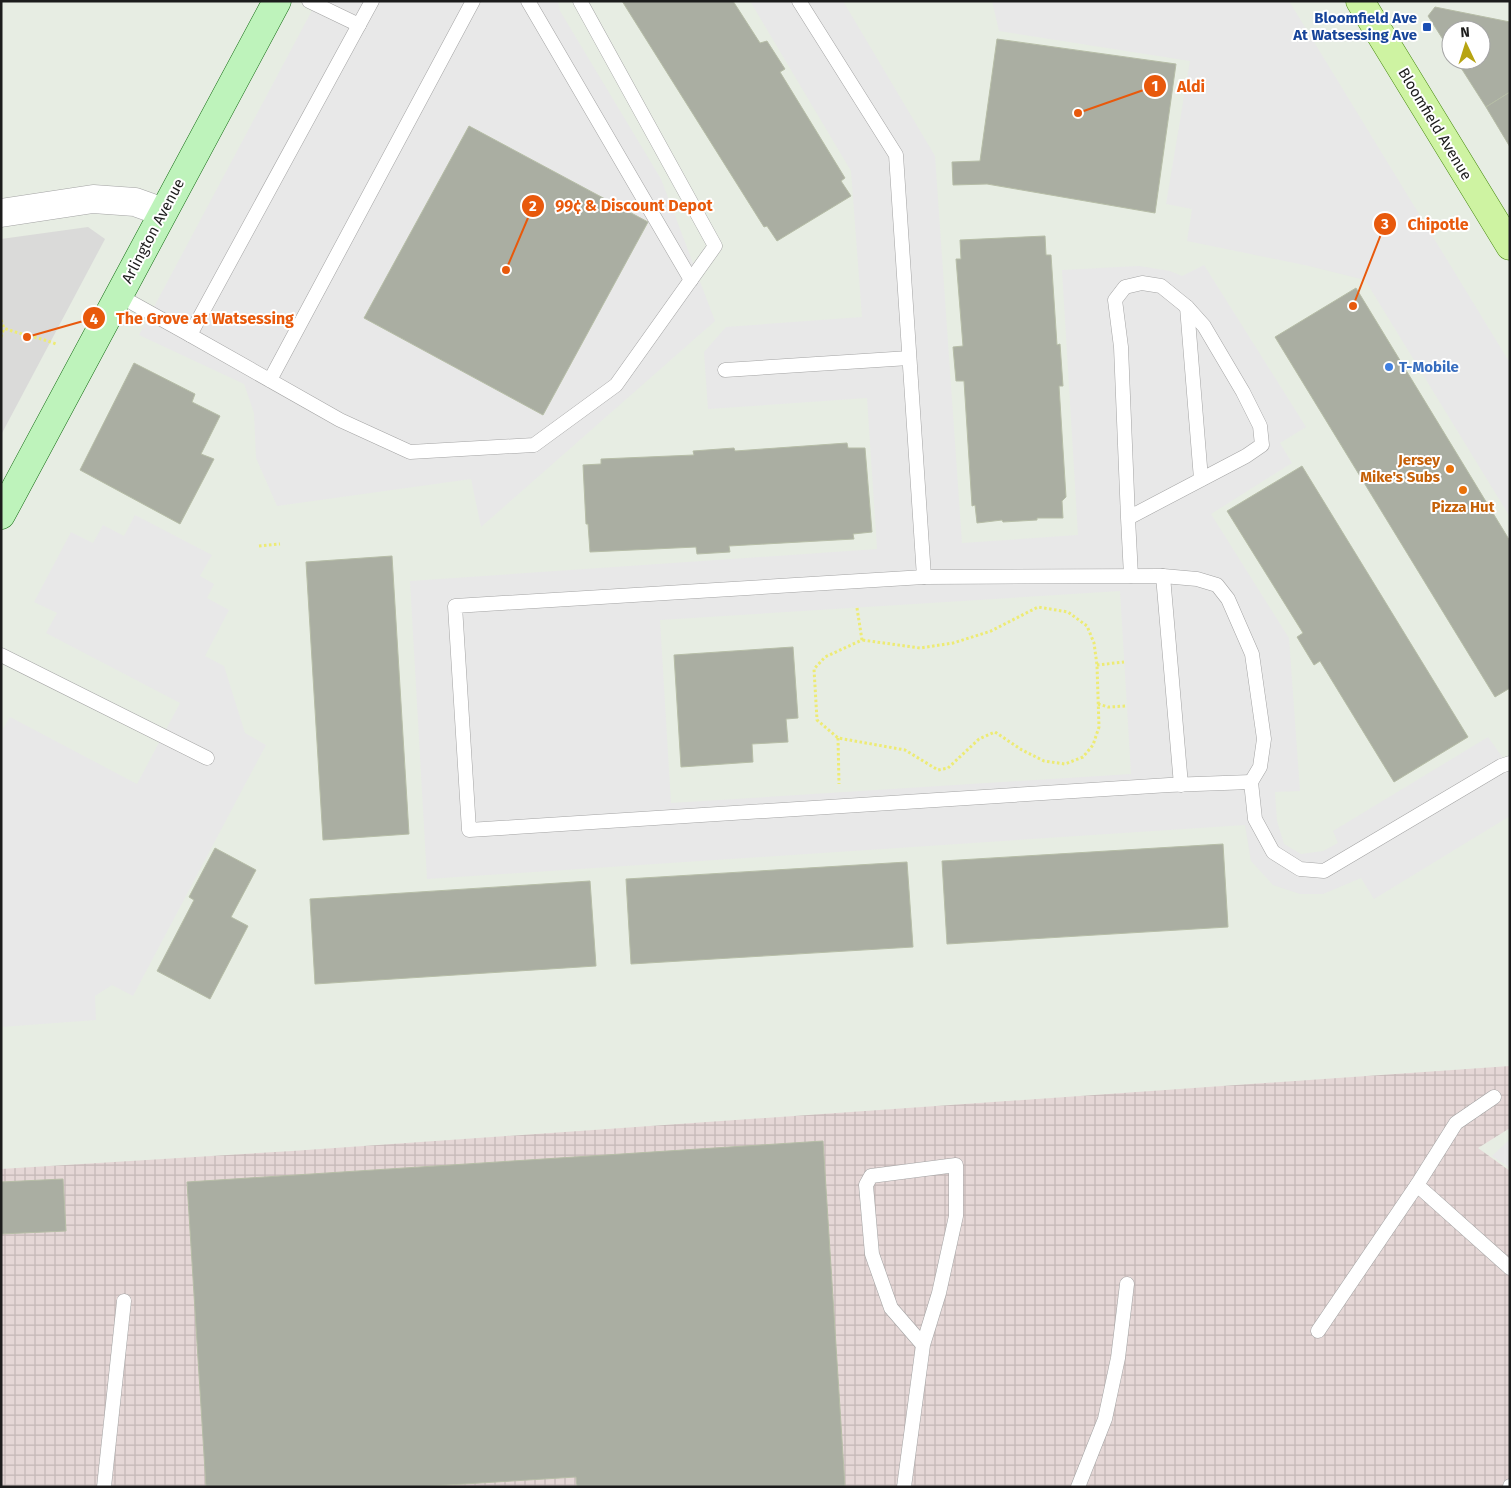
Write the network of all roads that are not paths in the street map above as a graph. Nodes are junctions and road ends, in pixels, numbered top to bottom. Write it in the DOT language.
graph roads {
  1 [pos="276,1"];
  2 [pos="309,1"];
  3 [pos="372,1"];
  4 [pos="473,1"];
  5 [pos="528,1"];
  6 [pos="580,1"];
  7 [pos="799,1"];
  8 [pos="1360,1"];
  9 [pos="359,25"];
  10 [pos="1,212"];
  11 [pos="163,212"];
  12 [pos="1510,246"];
  13 [pos="691,280"];
  14 [pos="118,296"];
  15 [pos="1187,306"];
  16 [pos="190,335"];
  17 [pos="909,358"];
  18 [pos="725,370"];
  19 [pos="270,380"];
  20 [pos="1202,479"];
  21 [pos="1,515"];
  22 [pos="1128,518"];
  23 [pos="1131,576"];
  24 [pos="1164,576"];
  25 [pos="924,577"];
  26 [pos="1,655"];
  27 [pos="207,758"];
  28 [pos="1507,762"];
  29 [pos="1251,782"];
  30 [pos="1181,785"];
  31 [pos="1494,1097"];
  32 [pos="1417,1185"];
  33 [pos="1510,1268"];
  34 [pos="1127,1284"];
  35 [pos="124,1300"];
  36 [pos="1318,1331"];
  37 [pos="923,1345"];
  38 [pos="104,1487"];
  39 [pos="904,1487"];
  40 [pos="1078,1487"];
  1 -- 11 [label="street, Arlington Avenue"];
  2 -- 9 [label="lane"];
  3 -- 9 [label="lane"];
  4 -- 19 [label="lane"];
  5 -- 13 [label="lane"];
  6 -- 13 [label="lane"];
  7 -- 17 [label="lane"];
  8 -- 12 [label="main road, Bloomfield Avenue"];
  9 -- 16 [label="lane"];
  10 -- 11 [label="street"];
  11 -- 14 [label="street, Arlington Avenue"];
  13 -- 19 [label="lane"];
  14 -- 16 [label="lane"];
  14 -- 21 [label="street, Arlington Avenue"];
  15 -- 20 [label="lane"];
  15 -- 20 [label="lane"];
  15 -- 22 [label="lane"];
  16 -- 19 [label="lane"];
  17 -- 18 [label="lane"];
  17 -- 25 [label="lane"];
  20 -- 22 [label="lane"];
  22 -- 23 [label="lane"];
  23 -- 24 [label="lane"];
  23 -- 25 [label="lane"];
  24 -- 29 [label="lane"];
  24 -- 30 [label="lane"];
  25 -- 30 [label="lane"];
  26 -- 27 [label="lane"];
  28 -- 29 [label="lane"];
  29 -- 30 [label="lane"];
  31 -- 32 [label="lane"];
  32 -- 33 [label="lane"];
  32 -- 36 [label="lane"];
  34 -- 40 [label="lane"];
  35 -- 38 [label="lane"];
  37 -- 37 [label="lane"];
  37 -- 39 [label="lane"];
}
